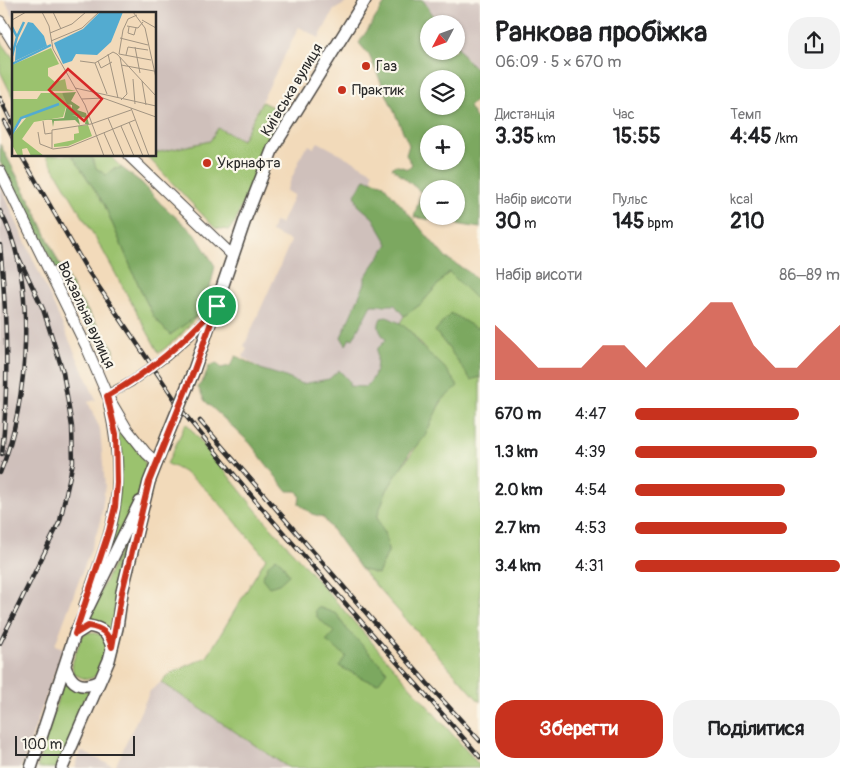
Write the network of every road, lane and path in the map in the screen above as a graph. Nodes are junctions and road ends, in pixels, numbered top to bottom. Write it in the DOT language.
graph roads {
  1 [pos="365,0"];
  2 [pos="0,21"];
  3 [pos="12,41"];
  4 [pos="129,156"];
  5 [pos="0,171"];
  6 [pos="232,255"];
  7 [pos="217,306"];
  8 [pos="107,396"];
  9 [pos="157,462"];
  10 [pos="149,482"];
  11 [pos="75,634"];
  12 [pos="112,647"];
  13 [pos="65,667"];
  14 [pos="98,682"];
  15 [pos="31,768"];
  16 [pos="62,768"];
  1 -- 6 [label="main road, Київська вулиця"];
  2 -- 3 [label="street"];
  4 -- 6 [label="street"];
  5 -- 8 [label="street, Вокзальна вулиця"];
  6 -- 7 [label="main road, Київська вулиця"];
  7 -- 8 [label="street, bridge"];
  7 -- 9 [label="main road, Київська вулиця, bridge"];
  8 -- 9 [label="street, Вокзальна вулиця"];
  8 -- 11 [label="street"];
  9 -- 10 [label="main road, Київська вулиця"];
  10 -- 11 [label="main road"];
  10 -- 12 [label="main road"];
  11 -- 12 [label="main road"];
  11 -- 13 [label="main road"];
  12 -- 14 [label="main road"];
  13 -- 14 [label="main road"];
  13 -- 15 [label="main road"];
  14 -- 16 [label="main road"];
}
